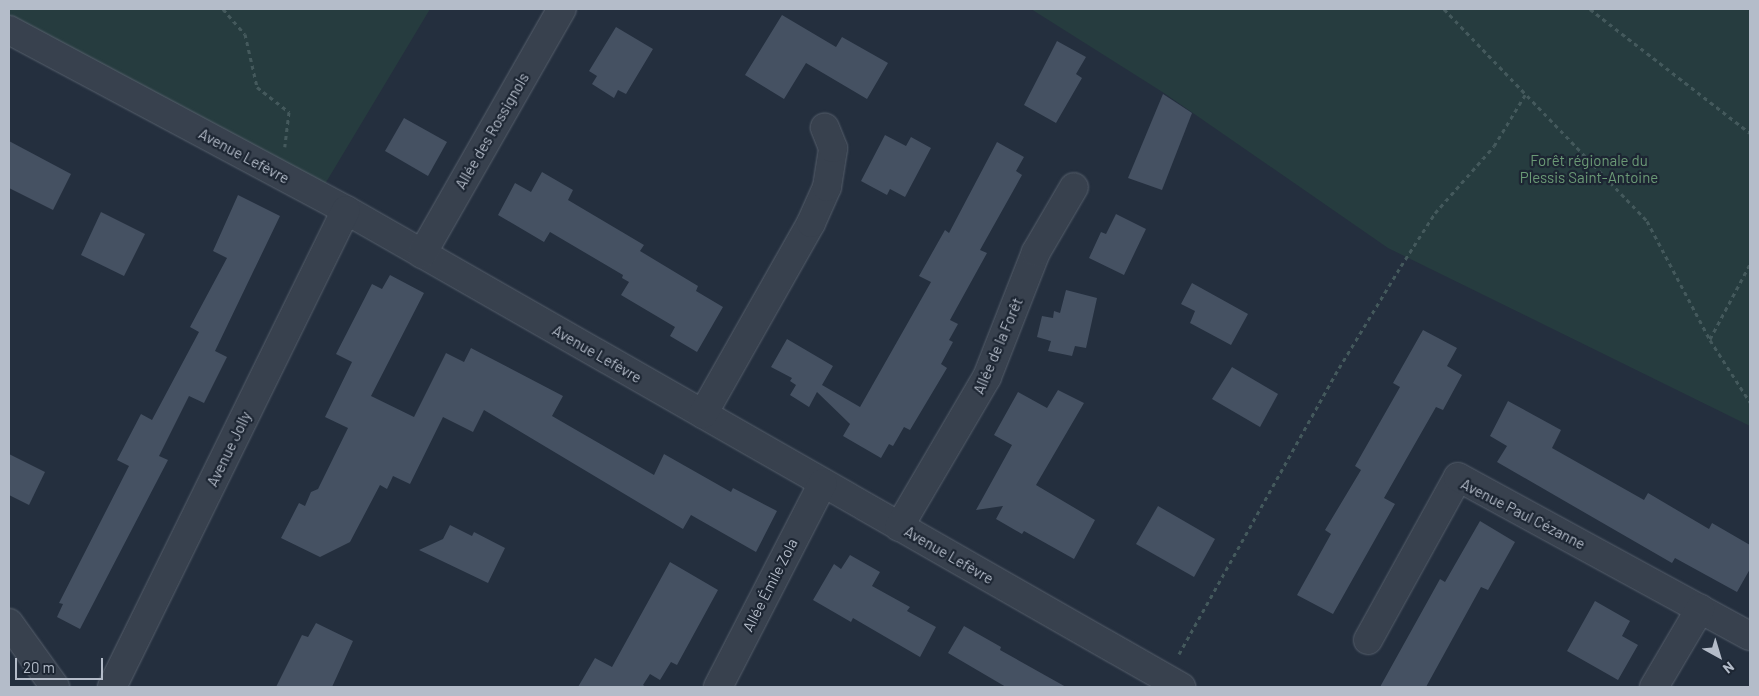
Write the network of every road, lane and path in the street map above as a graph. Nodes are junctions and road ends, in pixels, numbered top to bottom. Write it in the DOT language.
graph roads {
  1 [pos="223,9"];
  2 [pos="562,9"];
  3 [pos="1444,9"];
  4 [pos="1590,9"];
  5 [pos="9,30"];
  6 [pos="1525,95"];
  7 [pos="825,128"];
  8 [pos="1750,133"];
  9 [pos="284,157"];
  10 [pos="1074,187"];
  11 [pos="346,210"];
  12 [pos="422,254"];
  13 [pos="1750,264"];
  14 [pos="1710,340"];
  15 [pos="1750,402"];
  16 [pos="703,414"];
  17 [pos="823,483"];
  18 [pos="899,527"];
  19 [pos="1700,609"];
  20 [pos="9,623"];
  21 [pos="1750,636"];
  22 [pos="1368,640"];
  23 [pos="1173,683"];
  24 [pos="55,687"];
  25 [pos="112,687"];
  26 [pos="718,687"];
  27 [pos="1654,687"];
  1 -- 9 [label="path"];
  2 -- 12 [label="street, Allée des Rossignols"];
  3 -- 6 [label="path"];
  4 -- 8 [label="path"];
  5 -- 11 [label="street, Avenue Lefèvre"];
  6 -- 14 [label="path"];
  6 -- 23 [label="path"];
  7 -- 16 [label="street"];
  10 -- 18 [label="street, Allée de la Forêt"];
  11 -- 12 [label="street, Avenue Lefèvre"];
  11 -- 25 [label="street, Avenue Jolly"];
  12 -- 16 [label="street, Avenue Lefèvre"];
  13 -- 14 [label="path"];
  14 -- 15 [label="path"];
  16 -- 17 [label="street, Avenue Lefèvre"];
  17 -- 18 [label="street, Avenue Lefèvre"];
  17 -- 26 [label="street, Allée Émile Zola"];
  18 -- 23 [label="street, Avenue Lefèvre"];
  19 -- 21 [label="street, Avenue Paul Cézanne"];
  19 -- 22 [label="street, Avenue Paul Cézanne"];
  19 -- 27 [label="street"];
  20 -- 24 [label="street"];
}
